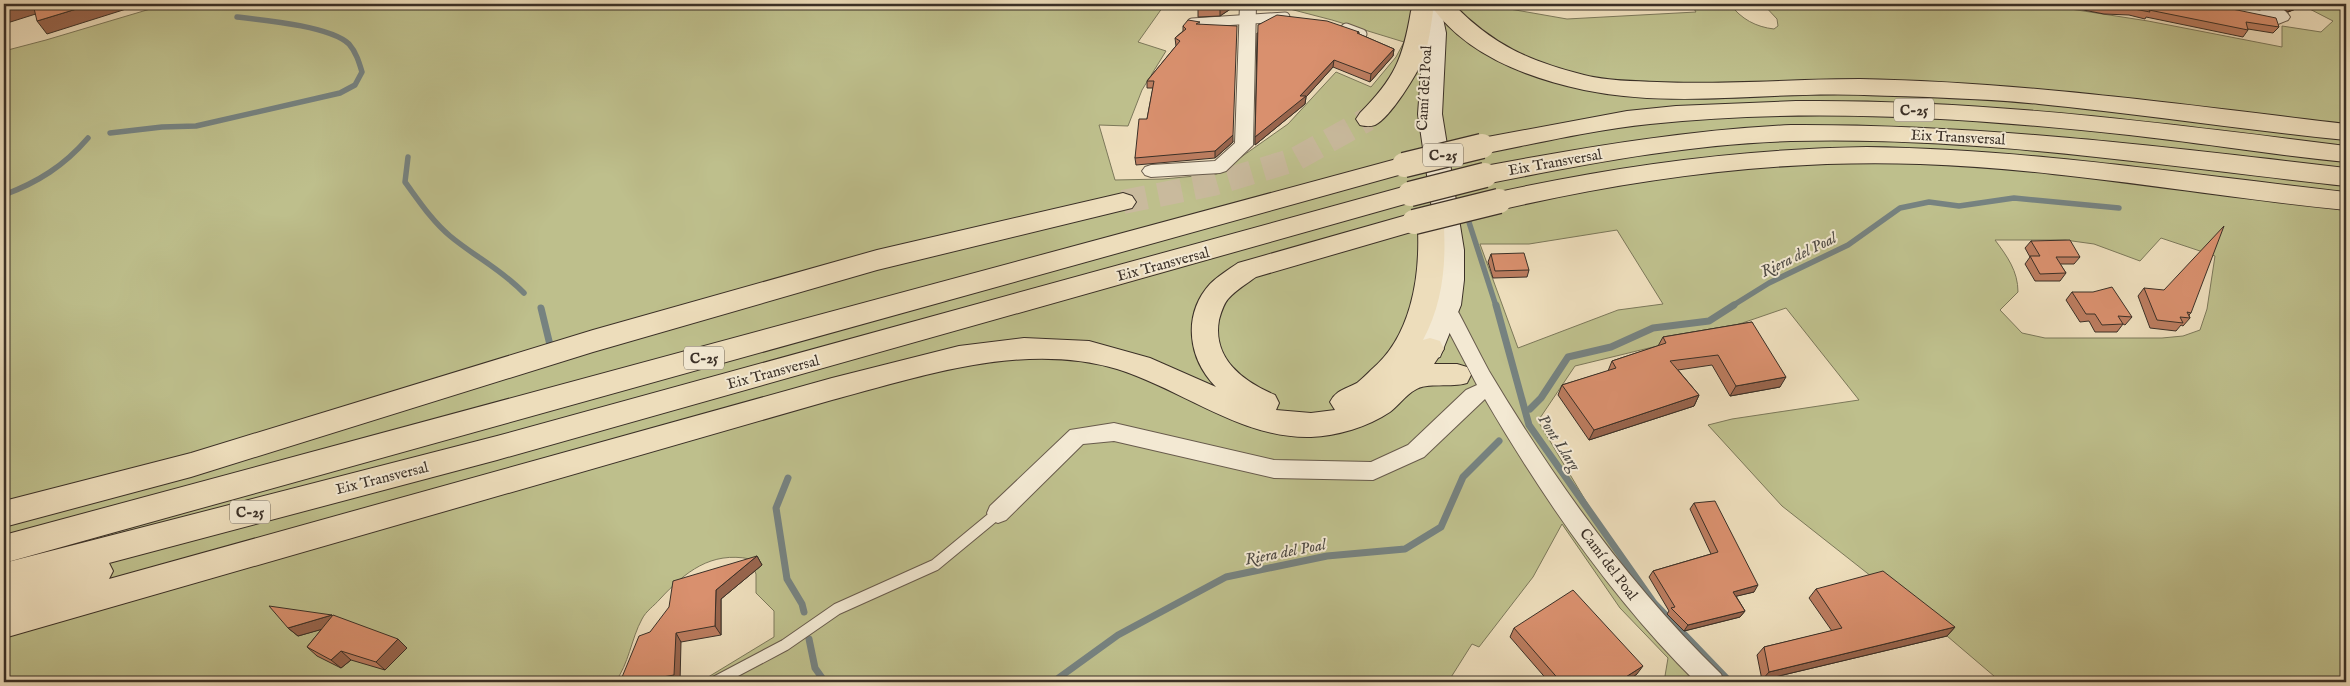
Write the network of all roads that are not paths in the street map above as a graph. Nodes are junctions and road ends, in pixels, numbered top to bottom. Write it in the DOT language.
graph roads {
  1 [pos="1248,4"];
  2 [pos="2205,4"];
  3 [pos="2262,4"];
  4 [pos="1428,6"];
  5 [pos="1293,18"];
  6 [pos="1248,21"];
  7 [pos="1192,23"];
  8 [pos="1336,25"];
  9 [pos="1362,34"];
  10 [pos="1368,119"];
  11 [pos="2346,132"];
  12 [pos="2346,154"];
  13 [pos="1151,171"];
  14 [pos="2346,176"];
  15 [pos="2346,201"];
  16 [pos="1123,202"];
  17 [pos="1422,225"];
  18 [pos="1447,309"];
  19 [pos="1430,349"];
  20 [pos="1457,375"];
  21 [pos="1407,381"];
  22 [pos="1487,384"];
  23 [pos="497,448"];
  24 [pos="998,513"];
  25 [pos="4,514"];
  26 [pos="4,548"];
  27 [pos="4,577"];
  28 [pos="4,599"];
  29 [pos="4,623"];
  30 [pos="1705,680"];
  31 [pos="715,682"];
  1 -- 6 [label="street"];
  2 -- 3 [label="street"];
  4 -- 10 [label="highway"];
  4 -- 11 [label="highway"];
  4 -- 17 [label="street, Camí del Poal"];
  4 -- 18 [label="street, Camí del Poal"];
  5 -- 6 [label="lane"];
  6 -- 7 [label="lane"];
  6 -- 13 [label="street"];
  8 -- 9 [label="lane"];
  12 -- 26 [label="highway, Eix Transversal / C-25, bridge"];
  14 -- 23 [label="highway, Eix Transversal / C-25, bridge"];
  15 -- 17 [label="highway, bridge"];
  16 -- 25 [label="highway"];
  17 -- 17 [label="highway"];
  17 -- 19 [label="street, Camí del Poal"];
  18 -- 19 [label="street, Camí del Poal"];
  18 -- 22 [label="street, Camí del Poal"];
  19 -- 20 [label="street"];
  19 -- 21 [label="highway"];
  20 -- 21 [label="highway"];
  20 -- 22 [label="street"];
  21 -- 29 [label="highway"];
  22 -- 24 [label="street"];
  22 -- 30 [label="street, Camí del Poal"];
  23 -- 27 [label="highway, Eix Transversal / C-25"];
  23 -- 28 [label="highway"];
  24 -- 31 [label="lane"];
}
